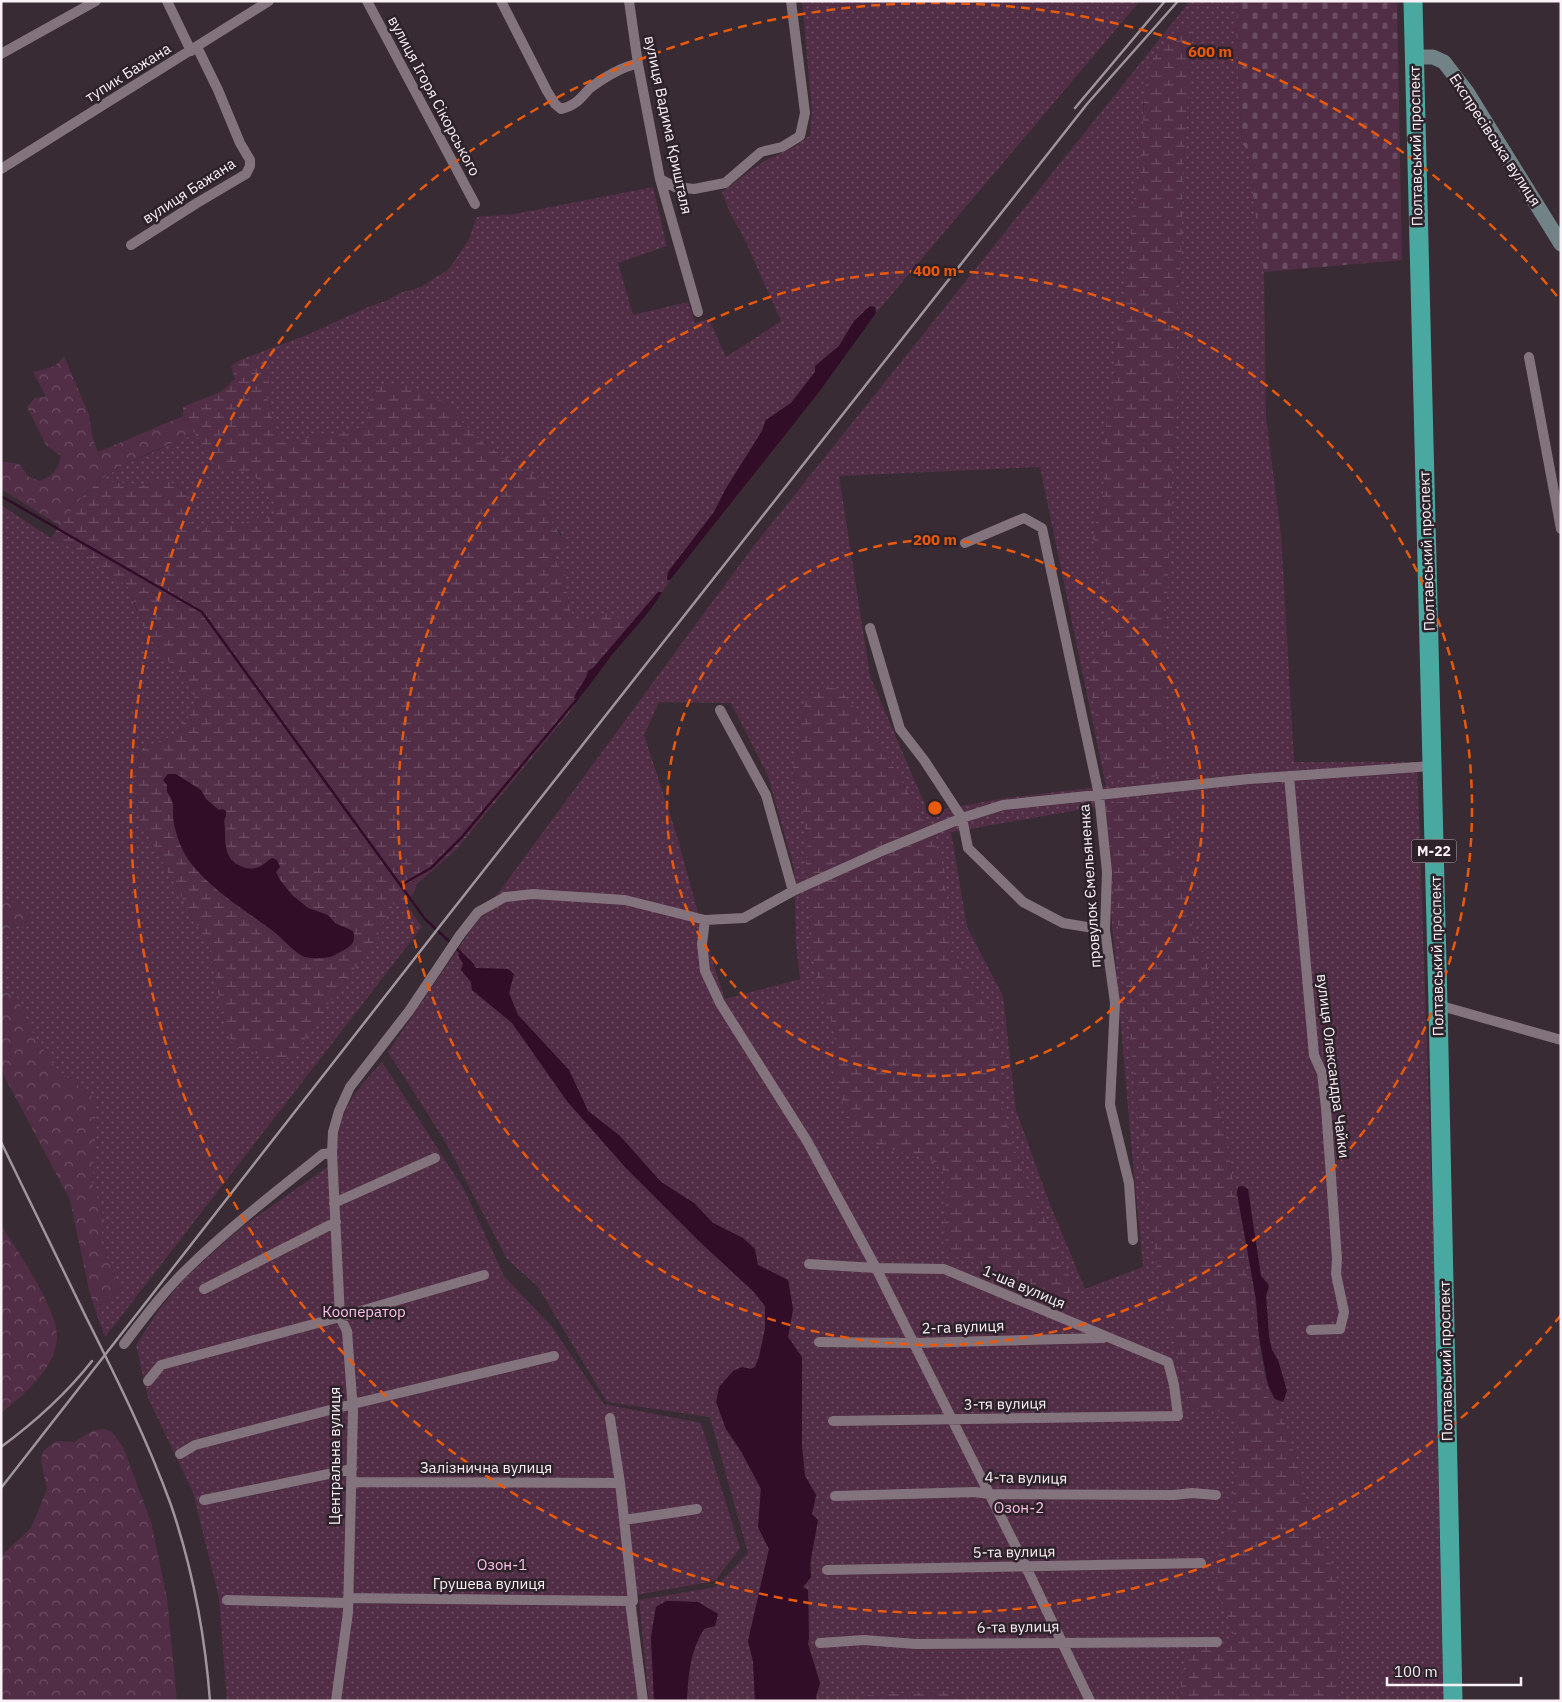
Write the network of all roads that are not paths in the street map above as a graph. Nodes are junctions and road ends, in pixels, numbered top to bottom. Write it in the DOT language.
graph roads {
  1 [pos="96,1"];
  2 [pos="167,1"];
  3 [pos="269,1"];
  4 [pos="367,1"];
  5 [pos="501,1"];
  6 [pos="629,1"];
  7 [pos="791,1"];
  8 [pos="1413,1"];
  9 [pos="194,49"];
  10 [pos="1,54"];
  11 [pos="1415,58"];
  12 [pos="638,64"];
  13 [pos="1,169"];
  14 [pos="660,179"];
  15 [pos="475,204"];
  16 [pos="1561,244"];
  17 [pos="132,245"];
  18 [pos="698,312"];
  19 [pos="1529,357"];
  20 [pos="1561,528"];
  21 [pos="965,543"];
  22 [pos="870,628"];
  23 [pos="720,710"];
  24 [pos="1432,766"];
  25 [pos="1289,776"];
  26 [pos="1099,795"];
  27 [pos="962,818"];
  28 [pos="793,891"];
  29 [pos="705,920"];
  30 [pos="1105,930"];
  31 [pos="1438,1005"];
  32 [pos="1561,1040"];
  33 [pos="332,1153"];
  34 [pos="435,1158"];
  35 [pos="334,1204"];
  36 [pos="336,1222"];
  37 [pos="1133,1240"];
  38 [pos="809,1264"];
  39 [pos="876,1268"];
  40 [pos="484,1275"];
  41 [pos="204,1289"];
  42 [pos="340,1316"];
  43 [pos="1311,1330"];
  44 [pos="1107,1338"];
  45 [pos="819,1342"];
  46 [pos="914,1343"];
  47 [pos="124,1344"];
  48 [pos="554,1356"];
  49 [pos="148,1381"];
  50 [pos="353,1404"];
  51 [pos="1178,1416"];
  52 [pos="610,1418"];
  53 [pos="951,1420"];
  54 [pos="833,1421"];
  55 [pos="180,1454"];
  56 [pos="352,1469"];
  57 [pos="351,1482"];
  58 [pos="620,1483"];
  59 [pos="989,1494"];
  60 [pos="1216,1494"];
  61 [pos="835,1496"];
  62 [pos="204,1500"];
  63 [pos="697,1509"];
  64 [pos="624,1520"];
  65 [pos="1201,1563"];
  66 [pos="1026,1567"];
  67 [pos="827,1570"];
  68 [pos="227,1600"];
  69 [pos="348,1601"];
  70 [pos="630,1601"];
  71 [pos="1062,1642"];
  72 [pos="1217,1642"];
  73 [pos="820,1643"];
  74 [pos="336,1701"];
  75 [pos="643,1701"];
  76 [pos="1090,1701"];
  77 [pos="1453,1701"];
  1 -- 10 [label="street"];
  2 -- 9 [label="street, вулиця Бажана"];
  3 -- 9 [label="street, тупик Бажана"];
  4 -- 15 [label="street, вулиця Ігоря Сікорського"];
  5 -- 12 [label="street"];
  6 -- 12 [label="street, вулиця Вадима Кришталя"];
  7 -- 14 [label="street"];
  8 -- 11 [label="highway, Полтавський проспект / М-22"];
  9 -- 13 [label="street, тупик Бажана"];
  9 -- 17 [label="street, вулиця Бажана"];
  11 -- 16 [label="street, Експресівська вулиця"];
  11 -- 24 [label="highway, Полтавський проспект / М-22"];
  12 -- 14 [label="street, вулиця Вадима Кришталя"];
  14 -- 18 [label="street, вулиця Вадима Кришталя"];
  19 -- 20 [label="street"];
  21 -- 26 [label="street, провулок Ємельяненка"];
  22 -- 27 [label="street"];
  23 -- 28 [label="street"];
  24 -- 25 [label="street, Центральна вулиця"];
  24 -- 31 [label="highway, Полтавський проспект / М-22"];
  25 -- 26 [label="street, Центральна вулиця"];
  25 -- 43 [label="street, вулиця Олександра Чайки"];
  26 -- 27 [label="street, Центральна вулиця"];
  26 -- 30 [label="street, провулок Ємельяненка"];
  27 -- 28 [label="street, Центральна вулиця"];
  27 -- 30 [label="street"];
  28 -- 29 [label="street, Центральна вулиця"];
  29 -- 33 [label="street, Центральна вулиця"];
  29 -- 39 [label="street"];
  30 -- 37 [label="street, провулок Ємельяненка"];
  31 -- 32 [label="street"];
  31 -- 77 [label="highway, Полтавський проспект / М-22"];
  33 -- 35 [label="street, Центральна вулиця"];
  33 -- 47 [label="street"];
  34 -- 35 [label="street"];
  35 -- 36 [label="street, Центральна вулиця"];
  36 -- 41 [label="street"];
  36 -- 42 [label="street, Центральна вулиця"];
  38 -- 39 [label="street, 1-ша вулиця"];
  39 -- 44 [label="street, 1-ша вулиця"];
  39 -- 46 [label="street"];
  40 -- 42 [label="street"];
  42 -- 49 [label="street"];
  42 -- 50 [label="street, Центральна вулиця"];
  44 -- 46 [label="street, 2-га вулиця"];
  44 -- 51 [label="street, 1-ша вулиця"];
  45 -- 46 [label="street, 2-га вулиця"];
  46 -- 53 [label="street"];
  48 -- 50 [label="street"];
  50 -- 55 [label="street"];
  50 -- 56 [label="street, Центральна вулиця"];
  51 -- 53 [label="street, 3-тя вулиця"];
  52 -- 58 [label="street"];
  53 -- 54 [label="street, 3-тя вулиця"];
  53 -- 59 [label="street"];
  56 -- 57 [label="street, Центральна вулиця"];
  56 -- 62 [label="street"];
  57 -- 58 [label="street, Залізнична вулиця"];
  57 -- 69 [label="street, Центральна вулиця"];
  58 -- 64 [label="street"];
  59 -- 60 [label="street, 4-та вулиця"];
  59 -- 61 [label="street, 4-та вулиця"];
  59 -- 66 [label="street"];
  63 -- 64 [label="street"];
  64 -- 70 [label="street"];
  65 -- 66 [label="street, 5-та вулиця"];
  66 -- 67 [label="street, 5-та вулиця"];
  66 -- 71 [label="street"];
  68 -- 69 [label="street, Грушева вулиця"];
  69 -- 70 [label="street, Грушева вулиця"];
  69 -- 74 [label="street, Центральна вулиця"];
  70 -- 75 [label="street"];
  71 -- 72 [label="street, 6-та вулиця"];
  71 -- 73 [label="street, 6-та вулиця"];
  71 -- 76 [label="street"];
}
